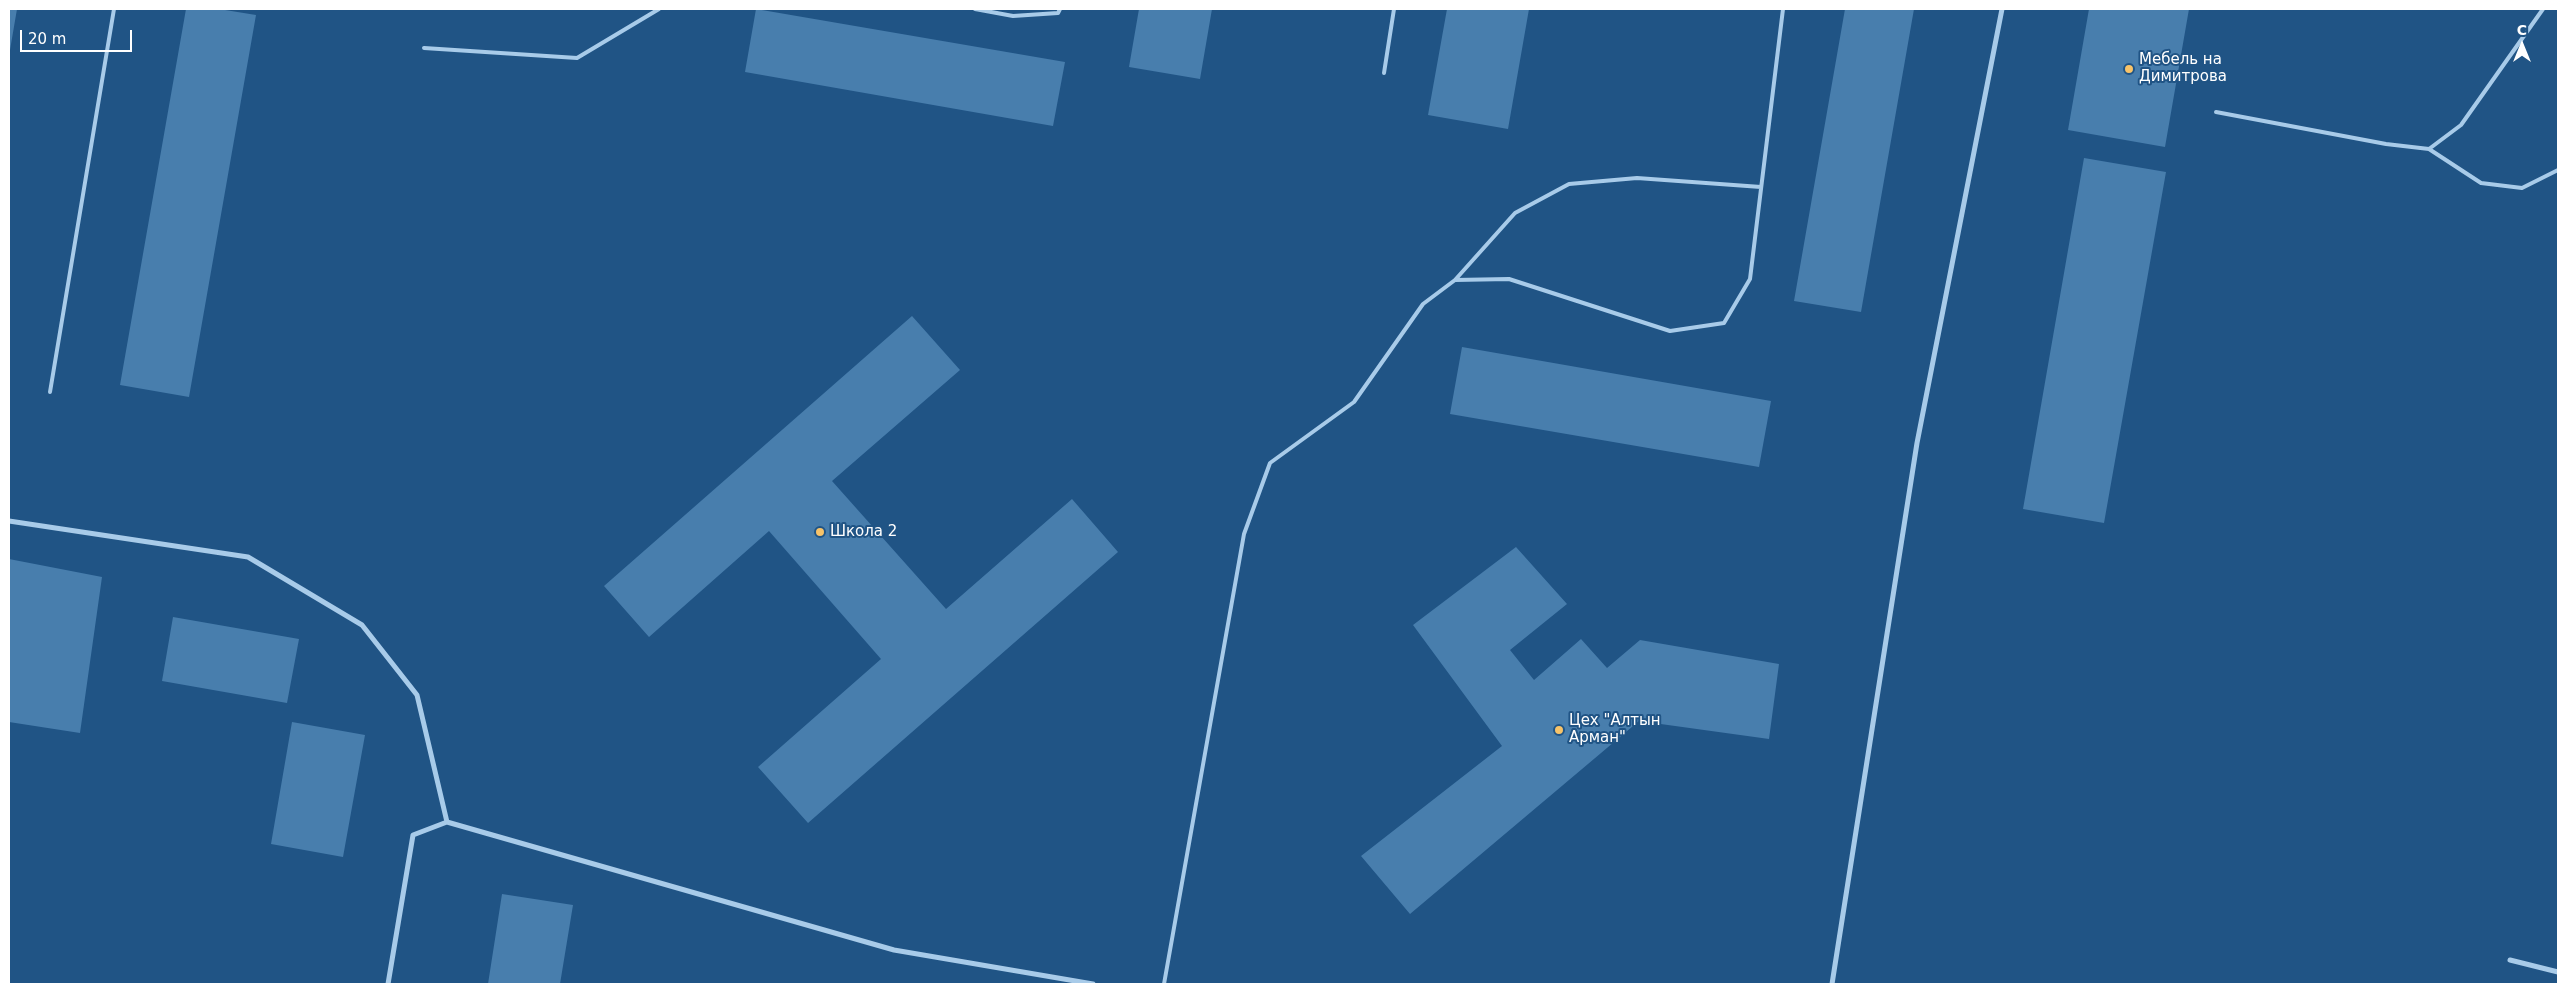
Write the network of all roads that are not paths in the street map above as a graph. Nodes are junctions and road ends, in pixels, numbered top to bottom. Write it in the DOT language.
graph roads {
  1 [pos="114,9"];
  2 [pos="659,9"];
  3 [pos="974,9"];
  4 [pos="1060,9"];
  5 [pos="1394,9"];
  6 [pos="1782,9"];
  7 [pos="2002,9"];
  8 [pos="2543,9"];
  9 [pos="424,48"];
  10 [pos="1384,72"];
  11 [pos="2216,112"];
  12 [pos="2429,149"];
  13 [pos="2558,170"];
  14 [pos="1761,187"];
  15 [pos="1455,280"];
  16 [pos="50,392"];
  17 [pos="9,521"];
  18 [pos="447,822"];
  19 [pos="2510,960"];
  20 [pos="2558,972"];
  21 [pos="388,984"];
  22 [pos="1093,984"];
  23 [pos="1164,984"];
  24 [pos="1832,984"];
  1 -- 16 [label="lane"];
  2 -- 9 [label="lane"];
  3 -- 4 [label="lane"];
  5 -- 10 [label="lane"];
  6 -- 14 [label="lane"];
  7 -- 24 [label="street"];
  8 -- 12 [label="lane"];
  11 -- 12 [label="lane"];
  12 -- 13 [label="lane"];
  14 -- 15 [label="lane"];
  14 -- 15 [label="lane"];
  15 -- 23 [label="lane"];
  17 -- 18 [label="street"];
  18 -- 21 [label="street"];
  18 -- 22 [label="street"];
  19 -- 20 [label="street"];
}
